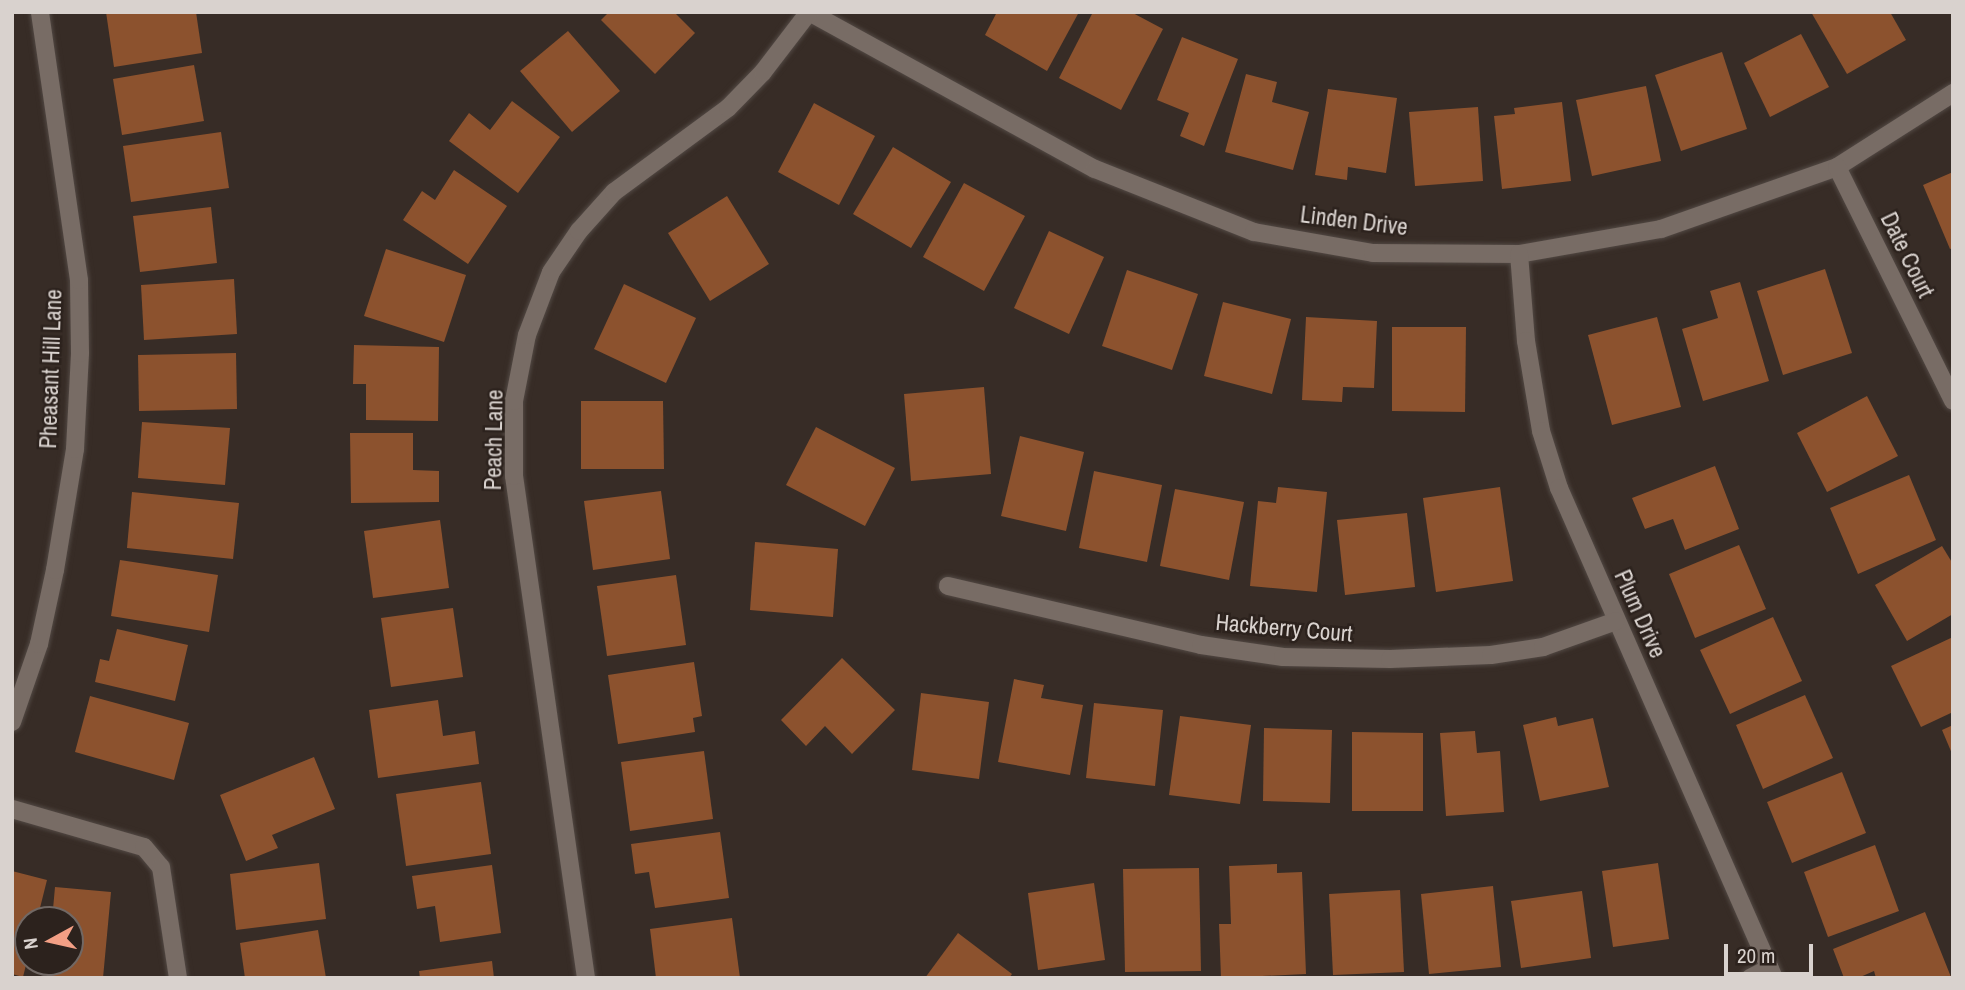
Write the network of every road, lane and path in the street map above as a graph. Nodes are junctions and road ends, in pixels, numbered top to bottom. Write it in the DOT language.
graph roads {
  1 [pos="40,12"];
  2 [pos="809,12"];
  3 [pos="1953,93"];
  4 [pos="1837,167"];
  5 [pos="1519,254"];
  6 [pos="1953,401"];
  7 [pos="948,586"];
  8 [pos="1616,621"];
  9 [pos="12,722"];
  10 [pos="12,809"];
  11 [pos="1772,973"];
  12 [pos="178,978"];
  13 [pos="586,978"];
  14 [pos="1751,978"];
  1 -- 9 [label="street, Pheasant Hill Lane"];
  2 -- 5 [label="street, Linden Drive"];
  2 -- 13 [label="street, Peach Lane"];
  3 -- 4 [label="street, Linden Drive"];
  4 -- 5 [label="street, Linden Drive"];
  4 -- 6 [label="street, Date Court"];
  5 -- 8 [label="street, Plum Drive"];
  7 -- 8 [label="street, Hackberry Court"];
  8 -- 11 [label="street, Plum Drive"];
  10 -- 12 [label="street"];
  11 -- 14 [label="street"];
}
